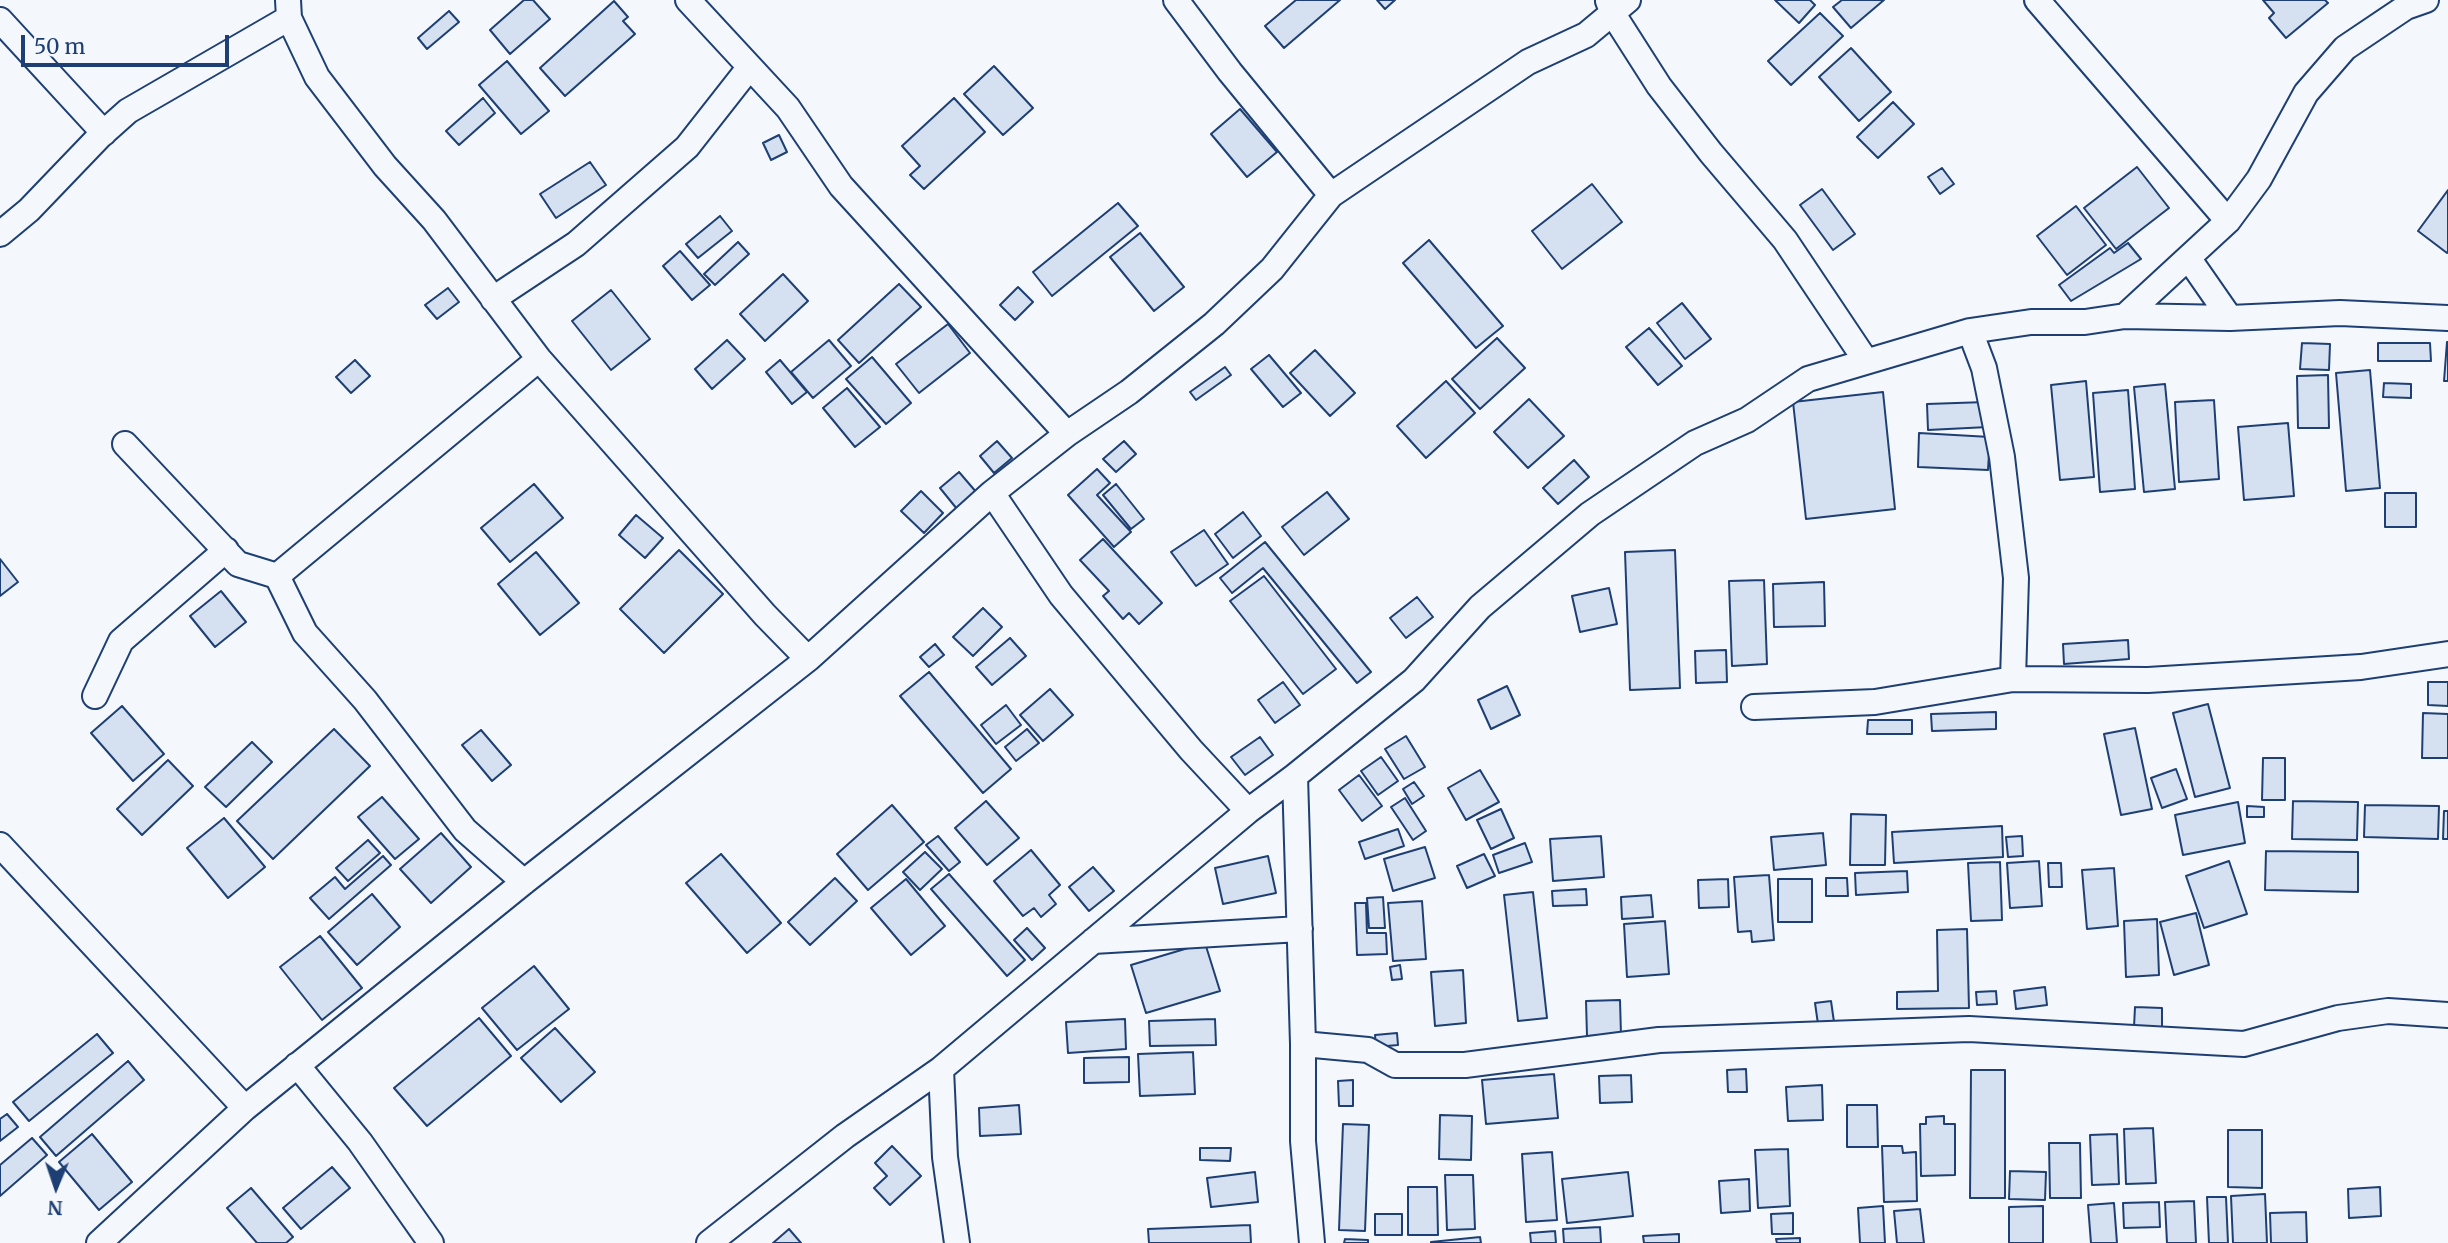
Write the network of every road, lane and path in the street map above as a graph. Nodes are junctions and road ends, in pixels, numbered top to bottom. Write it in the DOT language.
graph roads {
  1 [pos="688,0"];
  2 [pos="1176,0"];
  3 [pos="2037,0"];
  4 [pos="2426,0"];
  5 [pos="1616,5"];
  6 [pos="289,9"];
  7 [pos="0,20"];
  8 [pos="750,68"];
  9 [pos="104,133"];
  10 [pos="1331,195"];
  11 [pos="2228,221"];
  12 [pos="0,234"];
  13 [pos="2189,259"];
  14 [pos="493,299"];
  15 [pos="2125,316"];
  16 [pos="2230,318"];
  17 [pos="2448,318"];
  18 [pos="1970,331"];
  19 [pos="539,359"];
  20 [pos="1866,361"];
  21 [pos="1067,434"];
  22 [pos="125,444"];
  23 [pos="992,494"];
  24 [pos="226,550"];
  25 [pos="277,576"];
  26 [pos="2448,653"];
  27 [pos="808,659"];
  28 [pos="2013,679"];
  29 [pos="95,696"];
  30 [pos="1754,707"];
  31 [pos="1296,776"];
  32 [pos="1248,811"];
  33 [pos="0,845"];
  34 [pos="524,882"];
  35 [pos="1300,929"];
  36 [pos="1093,942"];
  37 [pos="2448,1015"];
  38 [pos="1303,1044"];
  39 [pos="297,1065"];
  40 [pos="941,1069"];
  41 [pos="245,1108"];
  42 [pos="99,1243"];
  43 [pos="431,1243"];
  44 [pos="709,1243"];
  45 [pos="957,1243"];
  46 [pos="1312,1243"];
  1 -- 8 [label="street"];
  2 -- 10 [label="street"];
  3 -- 11 [label="street"];
  4 -- 11 [label="street"];
  5 -- 10 [label="street"];
  5 -- 20 [label="street"];
  6 -- 9 [label="street"];
  6 -- 14 [label="street"];
  7 -- 9 [label="street"];
  8 -- 14 [label="street"];
  8 -- 21 [label="street"];
  9 -- 12 [label="street"];
  10 -- 21 [label="street"];
  11 -- 13 [label="street"];
  13 -- 15 [label="street"];
  13 -- 16 [label="street"];
  14 -- 19 [label="street"];
  15 -- 16 [label="street"];
  15 -- 18 [label="street"];
  16 -- 17 [label="street"];
  18 -- 20 [label="street"];
  18 -- 28 [label="street"];
  19 -- 25 [label="street"];
  19 -- 27 [label="street"];
  20 -- 31 [label="street"];
  21 -- 23 [label="street"];
  22 -- 24 [label="street"];
  23 -- 27 [label="street"];
  23 -- 32 [label="street"];
  24 -- 25 [label="street"];
  24 -- 29 [label="street"];
  25 -- 34 [label="street"];
  26 -- 28 [label="street"];
  27 -- 34 [label="street"];
  28 -- 30 [label="street"];
  31 -- 32 [label="street"];
  31 -- 35 [label="street"];
  32 -- 36 [label="street"];
  33 -- 41 [label="street"];
  34 -- 39 [label="street"];
  35 -- 36 [label="street"];
  35 -- 38 [label="street"];
  36 -- 40 [label="street"];
  37 -- 38 [label="street"];
  38 -- 46 [label="street"];
  39 -- 41 [label="street"];
  39 -- 43 [label="street"];
  40 -- 44 [label="street"];
  40 -- 45 [label="street"];
  41 -- 42 [label="street"];
}
